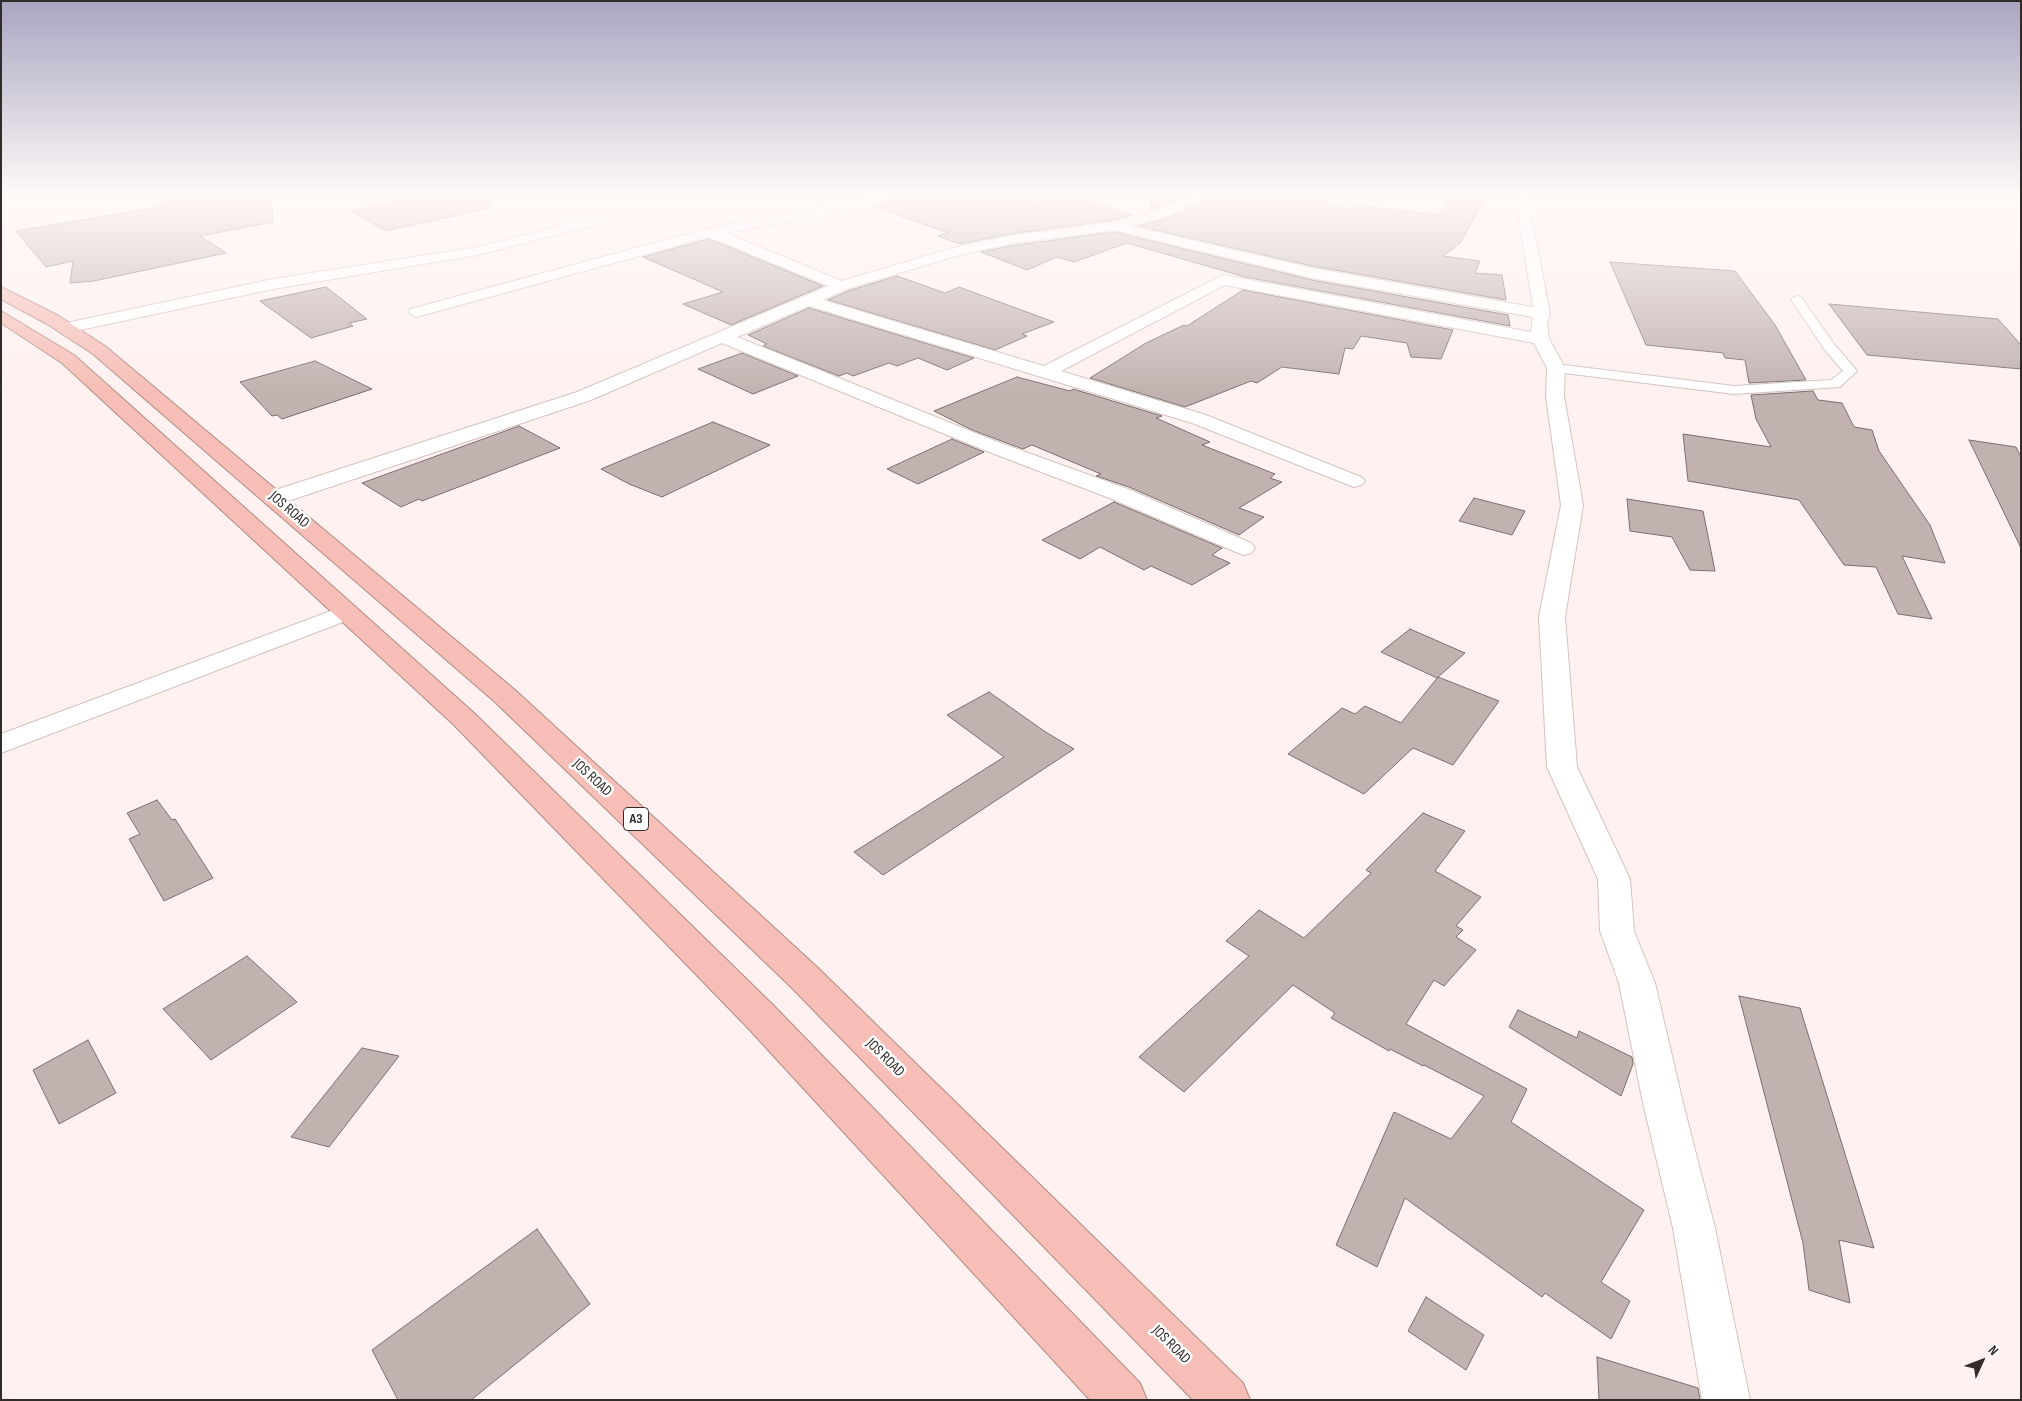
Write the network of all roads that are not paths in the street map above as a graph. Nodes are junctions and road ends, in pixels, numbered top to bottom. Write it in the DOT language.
graph roads {
  1 [pos="414,261"];
  2 [pos="602,261"];
  3 [pos="781,261"];
  4 [pos="926,261"];
  5 [pos="1263,261"];
  6 [pos="1532,261"];
  7 [pos="841,286"];
  8 [pos="1,292"];
  9 [pos="1798,299"];
  10 [pos="806,300"];
  11 [pos="416,312"];
  12 [pos="1,316"];
  13 [pos="1541,327"];
  14 [pos="66,328"];
  15 [pos="722,336"];
  16 [pos="1556,368"];
  17 [pos="1046,372"];
  18 [pos="1354,481"];
  19 [pos="274,498"];
  20 [pos="1243,548"];
  21 [pos="347,612"];
  22 [pos="1,744"];
  23 [pos="1123,1400"];
  24 [pos="1226,1400"];
  25 [pos="1726,1400"];
  1 -- 14 [label="street"];
  2 -- 11 [label="street"];
  3 -- 7 [label="street"];
  4 -- 7 [label="street"];
  5 -- 13 [label="street"];
  6 -- 13 [label="street"];
  7 -- 10 [label="street"];
  8 -- 14 [label="highway, JOS ROAD / A3"];
  9 -- 16 [label="lane"];
  10 -- 15 [label="street"];
  10 -- 17 [label="street"];
  12 -- 21 [label="highway"];
  13 -- 16 [label="street"];
  13 -- 17 [label="street"];
  14 -- 19 [label="highway, JOS ROAD / A3"];
  15 -- 19 [label="street"];
  15 -- 20 [label="street"];
  16 -- 25 [label="street"];
  17 -- 18 [label="street"];
  19 -- 24 [label="highway, JOS ROAD / A3"];
  21 -- 22 [label="street"];
  21 -- 23 [label="highway"];
}
